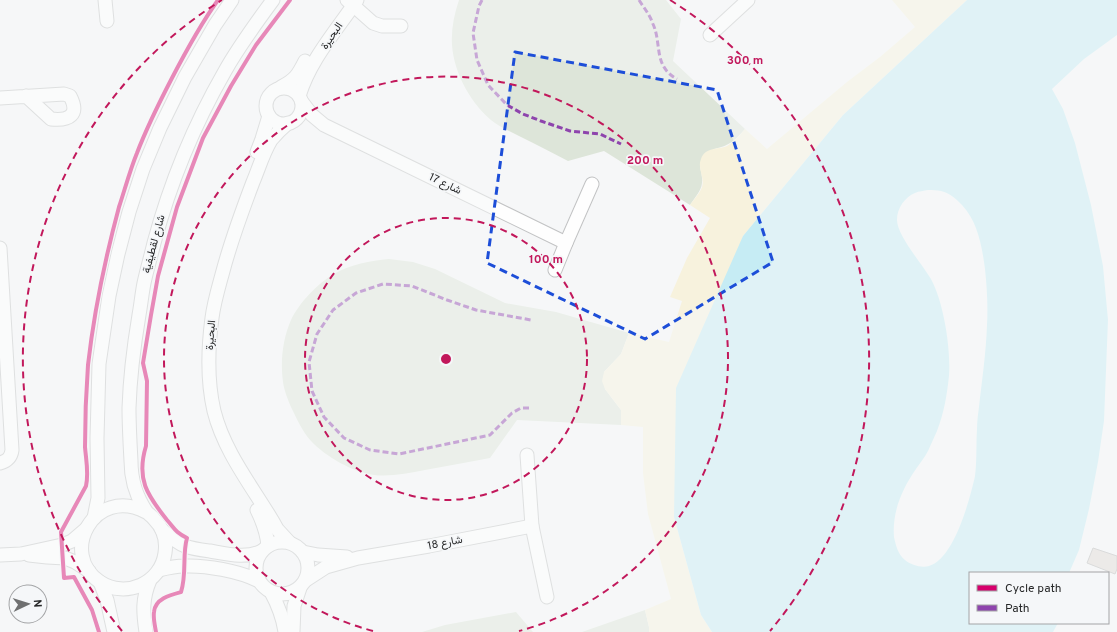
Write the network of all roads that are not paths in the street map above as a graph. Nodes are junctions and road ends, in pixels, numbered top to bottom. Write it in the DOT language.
graph roads {
  1 [pos="105,0"];
  2 [pos="232,0"];
  3 [pos="273,0"];
  4 [pos="748,0"];
  5 [pos="351,2"];
  6 [pos="107,21"];
  7 [pos="401,26"];
  8 [pos="710,35"];
  9 [pos="281,87"];
  10 [pos="26,96"];
  11 [pos="0,98"];
  12 [pos="301,99"];
  13 [pos="269,116"];
  14 [pos="290,123"];
  15 [pos="324,125"];
  16 [pos="592,184"];
  17 [pos="237,214"];
  18 [pos="566,243"];
  19 [pos="0,248"];
  20 [pos="555,270"];
  21 [pos="3,340"];
  22 [pos="527,454"];
  23 [pos="0,463"];
  24 [pos="236,469"];
  25 [pos="146,512"];
  26 [pos="94,518"];
  27 [pos="532,526"];
  28 [pos="86,529"];
  29 [pos="162,530"];
  30 [pos="289,542"];
  31 [pos="265,548"];
  32 [pos="205,550"];
  33 [pos="303,552"];
  34 [pos="21,554"];
  35 [pos="0,555"];
  36 [pos="239,555"];
  37 [pos="358,558"];
  38 [pos="203,567"];
  39 [pos="159,570"];
  40 [pos="89,571"];
  41 [pos="235,573"];
  42 [pos="150,580"];
  43 [pos="259,581"];
  44 [pos="100,582"];
  45 [pos="303,584"];
  46 [pos="271,592"];
  47 [pos="547,597"];
  48 [pos="114,632"];
  49 [pos="146,632"];
  50 [pos="285,632"];
  51 [pos="293,632"];
  1 -- 6 [label="street"];
  2 -- 26 [label="street"];
  3 -- 25 [label="street, شارع لقطيفية"];
  4 -- 8 [label="street"];
  5 -- 7 [label="street"];
  5 -- 9 [label="street, البحيرة"];
  5 -- 12 [label="street, البحيرة"];
  9 -- 12 [label="street"];
  9 -- 13 [label="street"];
  10 -- 11 [label="street"];
  12 -- 14 [label="street"];
  12 -- 15 [label="street, شارع 17"];
  13 -- 14 [label="street"];
  13 -- 17 [label="street, البحيرة"];
  14 -- 15 [label="street, شارع 17"];
  14 -- 17 [label="street, البحيرة"];
  15 -- 18 [label="street, شارع 17"];
  16 -- 18 [label="street"];
  17 -- 24 [label="street, البحيرة"];
  18 -- 20 [label="street"];
  19 -- 21 [label="street"];
  21 -- 23 [label="street"];
  22 -- 27 [label="street"];
  24 -- 30 [label="street, البحيرة"];
  24 -- 31 [label="street, البحيرة"];
  25 -- 26 [label="street"];
  25 -- 29 [label="street"];
  26 -- 28 [label="street"];
  27 -- 37 [label="street, شارع 18"];
  27 -- 47 [label="street"];
  28 -- 34 [label="street"];
  28 -- 40 [label="street"];
  29 -- 32 [label="street"];
  29 -- 39 [label="street"];
  30 -- 31 [label="street"];
  30 -- 33 [label="street"];
  31 -- 36 [label="street"];
  31 -- 43 [label="street"];
  32 -- 36 [label="street"];
  32 -- 38 [label="street"];
  33 -- 37 [label="street, شارع 18"];
  33 -- 45 [label="street"];
  34 -- 35 [label="street"];
  34 -- 40 [label="street"];
  36 -- 41 [label="street"];
  37 -- 45 [label="street, شارع 18"];
  38 -- 39 [label="street"];
  38 -- 41 [label="street"];
  39 -- 42 [label="street"];
  40 -- 44 [label="street"];
  41 -- 43 [label="street"];
  42 -- 44 [label="street"];
  42 -- 49 [label="street"];
  43 -- 46 [label="street"];
  44 -- 48 [label="street"];
  45 -- 46 [label="street"];
  45 -- 51 [label="street"];
  46 -- 50 [label="street"];
}
